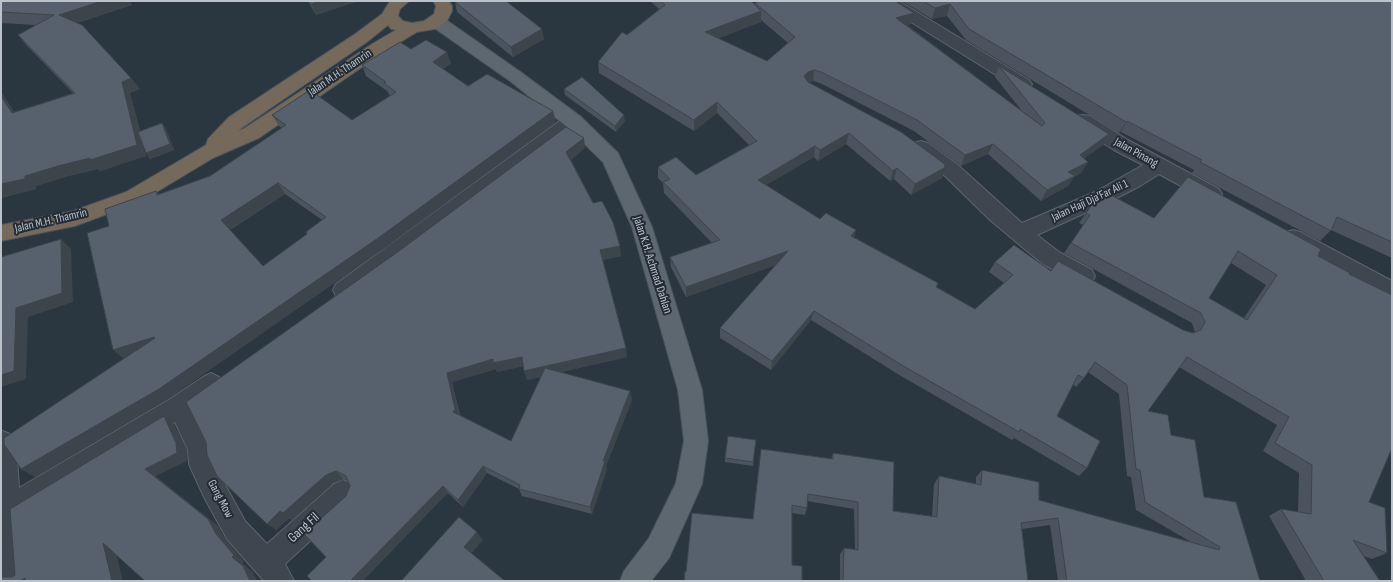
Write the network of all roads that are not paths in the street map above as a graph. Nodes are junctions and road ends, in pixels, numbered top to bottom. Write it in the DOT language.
graph roads {
  1 [pos="888,1"];
  2 [pos="394,6"];
  3 [pos="444,7"];
  4 [pos="412,28"];
  5 [pos="1035,92"];
  6 [pos="1068,112"];
  7 [pos="573,121"];
  8 [pos="906,137"];
  9 [pos="206,153"];
  10 [pos="1158,165"];
  11 [pos="1226,202"];
  12 [pos="1275,228"];
  13 [pos="1,233"];
  14 [pos="1021,234"];
  15 [pos="1100,285"];
  16 [pos="1392,292"];
  17 [pos="331,299"];
  18 [pos="230,371"];
  19 [pos="179,407"];
  20 [pos="3,443"];
  21 [pos="343,493"];
  22 [pos="5,511"];
  23 [pos="273,572"];
  24 [pos="14,581"];
  25 [pos="634,581"];
  1 -- 5 [label="street"];
  2 -- 4 [label="highway"];
  2 -- 9 [label="highway, Jalan M.H. Thamrin"];
  3 -- 4 [label="highway, Jalan M.H. Thamrin"];
  3 -- 7 [label="main road, Jalan K.H. Achmad Dahlan"];
  4 -- 9 [label="highway, Jalan M.H. Thamrin"];
  6 -- 10 [label="street, Jalan Pinang"];
  7 -- 17 [label="street"];
  7 -- 25 [label="main road, Jalan K.H. Achmad Dahlan"];
  8 -- 14 [label="street"];
  9 -- 13 [label="highway, Jalan M.H. Thamrin"];
  10 -- 11 [label="street, Jalan Pinang"];
  10 -- 14 [label="street, Jalan Haji Dja'Far Ali 1"];
  12 -- 16 [label="street"];
  14 -- 15 [label="street"];
  18 -- 19 [label="street"];
  19 -- 22 [label="street"];
  19 -- 23 [label="street, Gang Mow"];
  20 -- 22 [label="street"];
  21 -- 23 [label="street, Gang Fil"];
  22 -- 24 [label="street"];
}
